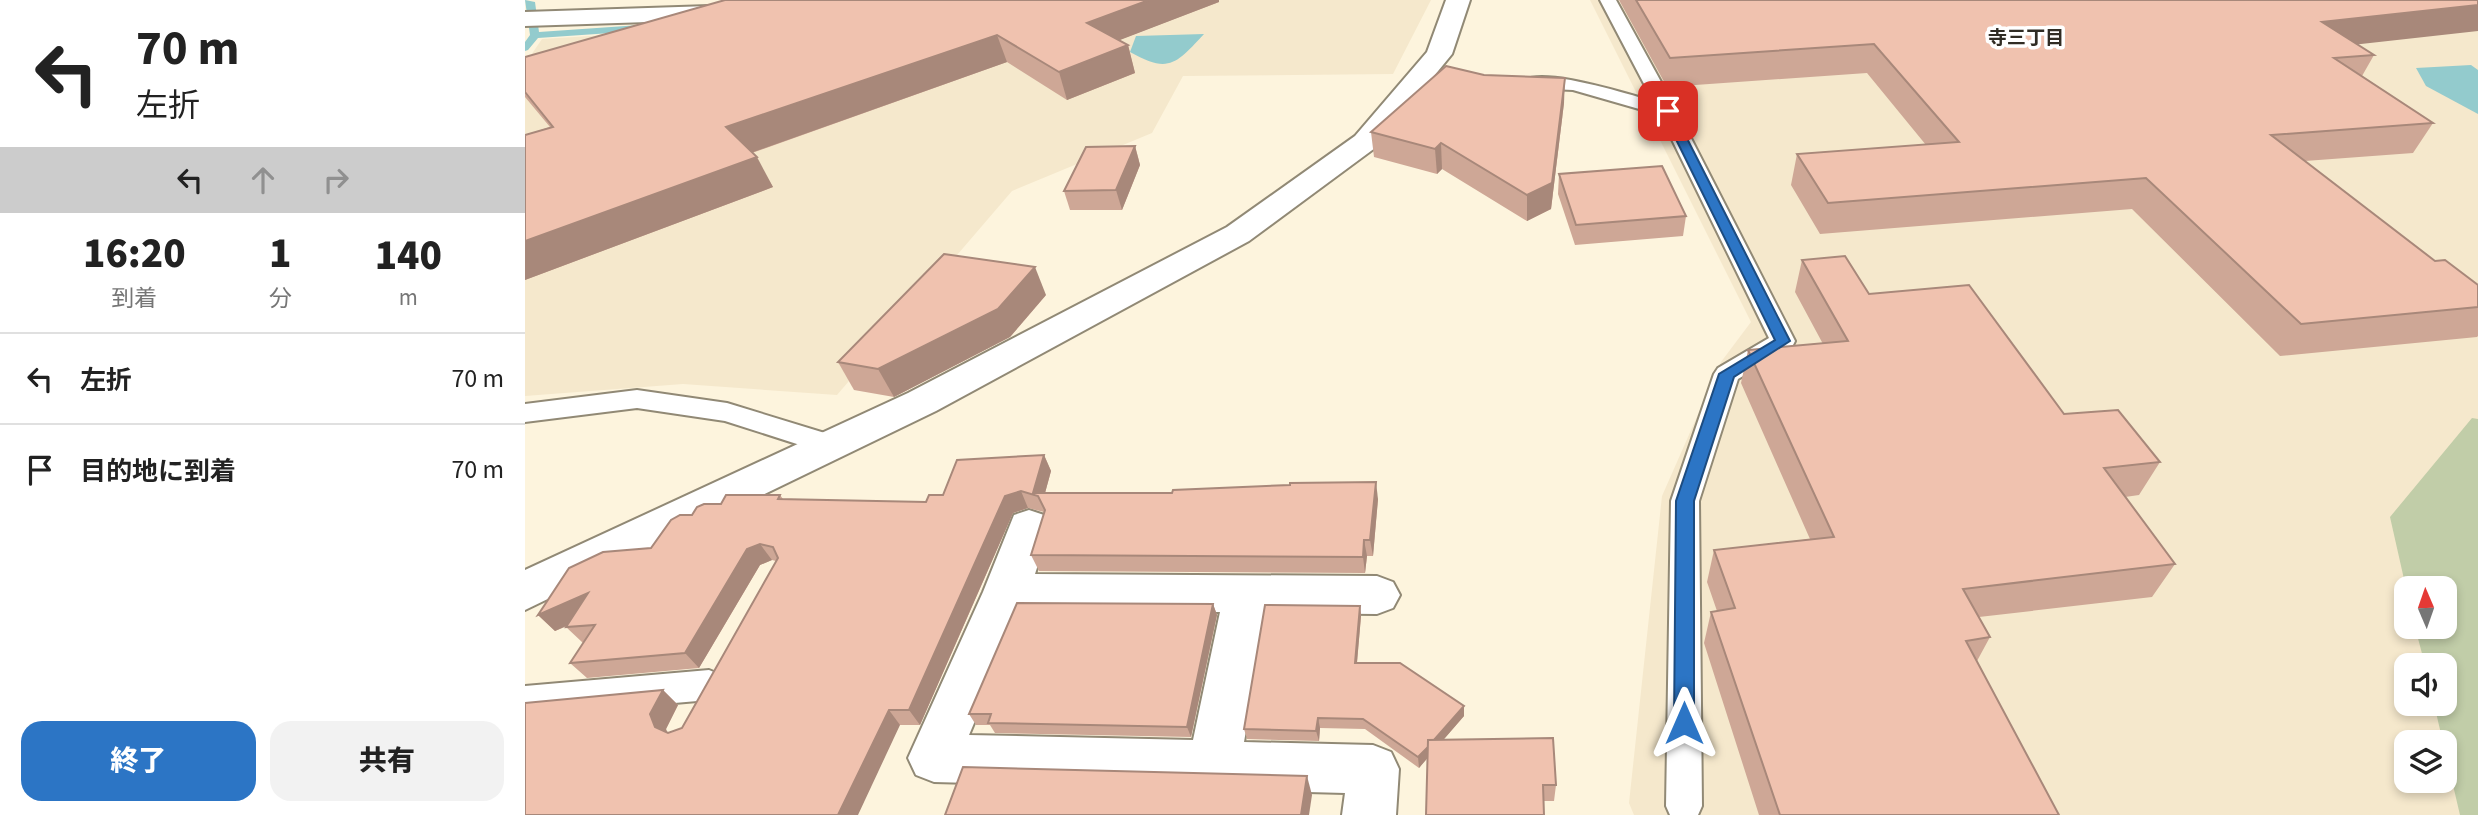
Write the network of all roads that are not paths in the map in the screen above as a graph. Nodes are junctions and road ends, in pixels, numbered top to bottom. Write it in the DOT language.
graph roads {
  1 [pos="786,0"];
  2 [pos="1458,0"];
  3 [pos="1608,0"];
  4 [pos="525,19"];
  5 [pos="1510,83"];
  6 [pos="1668,111"];
  7 [pos="525,413"];
  8 [pos="831,445"];
  9 [pos="1029,527"];
  10 [pos="525,591"];
  11 [pos="1006,592"];
  12 [pos="1246,594"];
  13 [pos="1377,595"];
  14 [pos="716,674"];
  15 [pos="525,701"];
  16 [pos="691,719"];
  17 [pos="1214,766"];
  18 [pos="1684,806"];
  19 [pos="1369,815"];
  1 -- 4 [label="street"];
  2 -- 8 [label="street"];
  3 -- 6 [label="lane"];
  5 -- 6 [label="lane"];
  6 -- 18 [label="lane"];
  7 -- 8 [label="lane"];
  8 -- 10 [label="street"];
  9 -- 11 [label="street"];
  11 -- 12 [label="street"];
  11 -- 17 [label="street"];
  12 -- 13 [label="street"];
  12 -- 17 [label="street"];
  14 -- 15 [label="lane"];
  14 -- 16 [label="lane"];
  17 -- 19 [label="street"];
}
